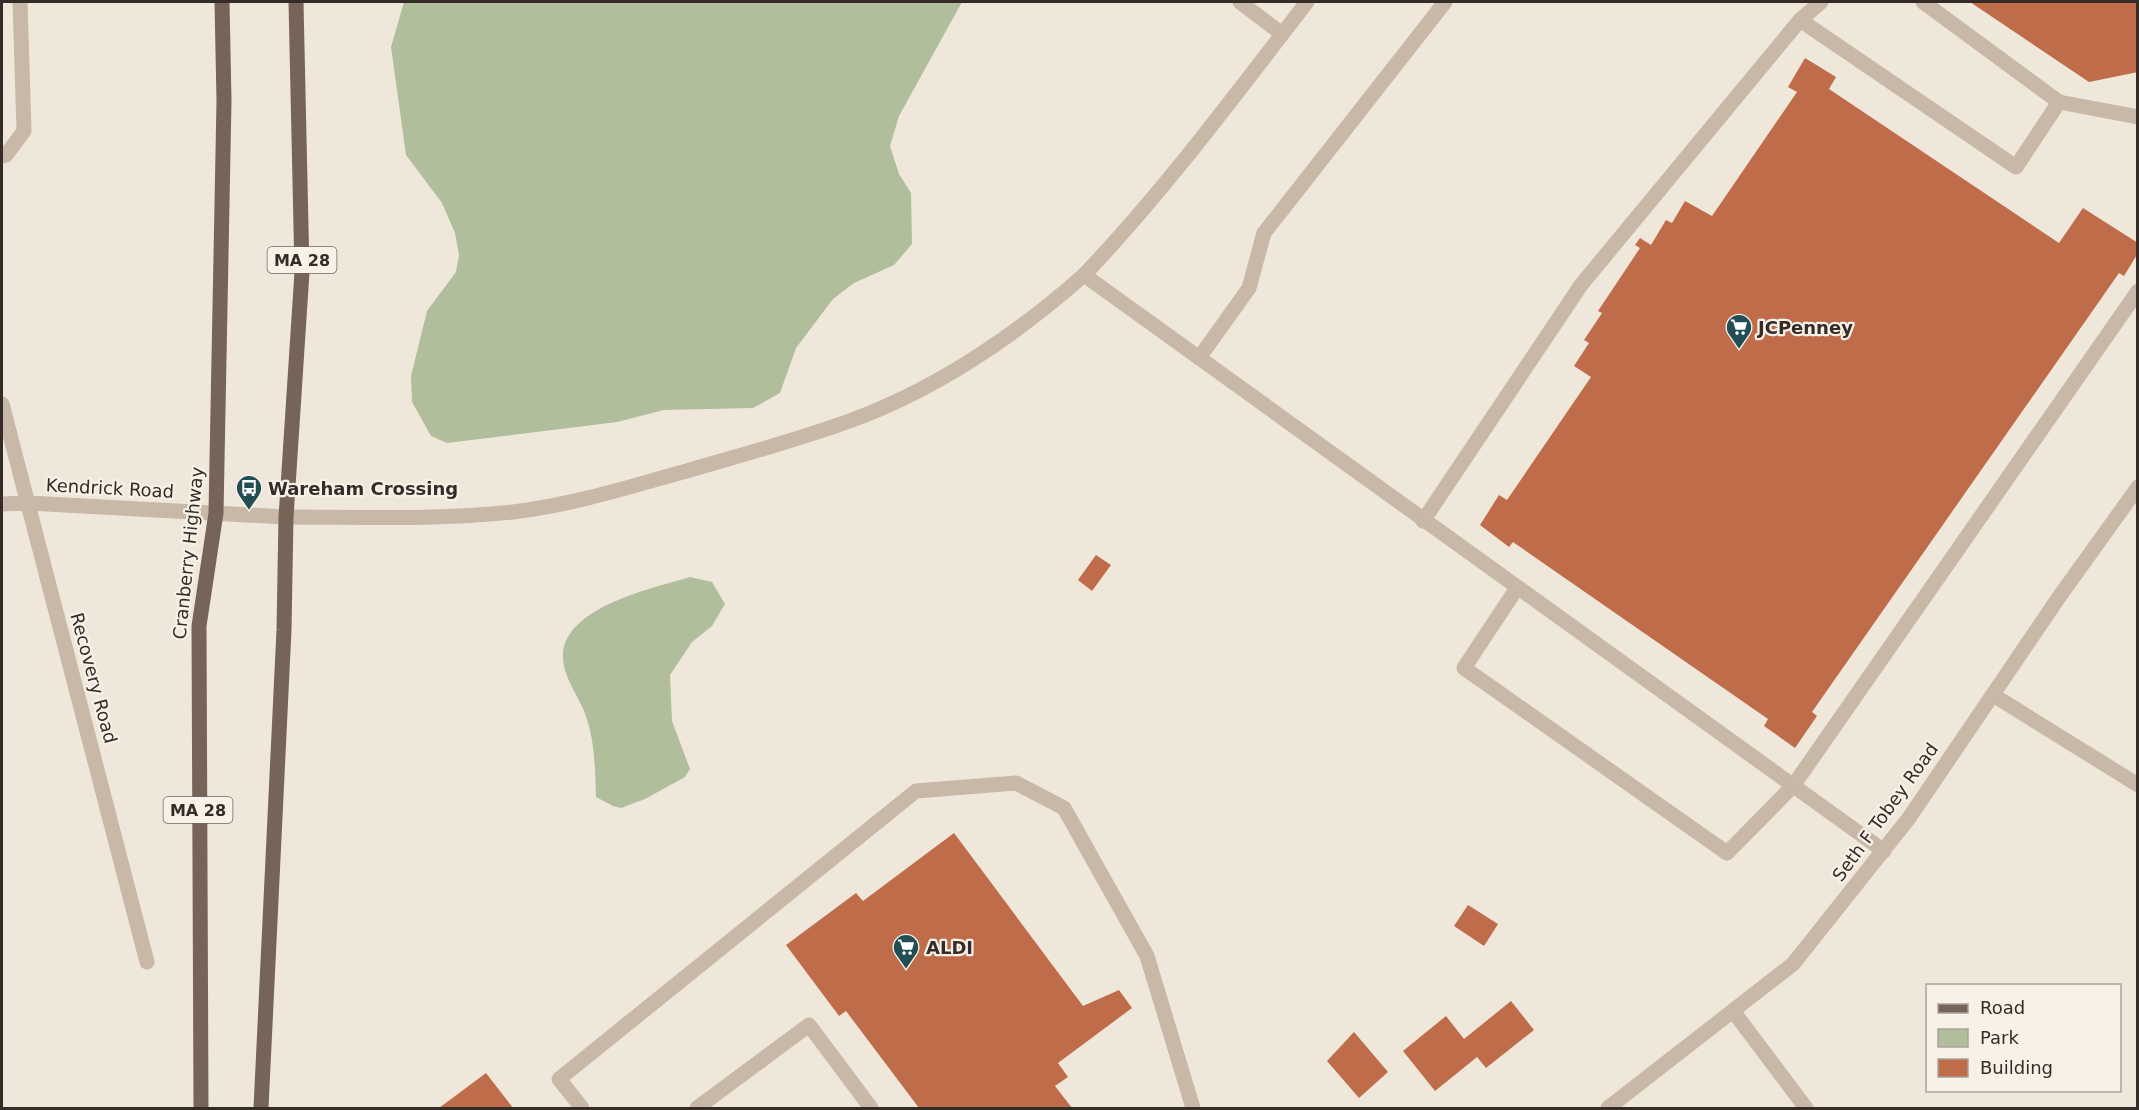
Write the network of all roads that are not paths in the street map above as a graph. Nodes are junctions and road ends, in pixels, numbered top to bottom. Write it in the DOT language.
graph roads {
  1 [pos="20,2"];
  2 [pos="222,2"];
  3 [pos="296,2"];
  4 [pos="1240,2"];
  5 [pos="1306,2"];
  6 [pos="1445,2"];
  7 [pos="1821,2"];
  8 [pos="1923,2"];
  9 [pos="1800,20"];
  10 [pos="1282,34"];
  11 [pos="2059,102"];
  12 [pos="2138,117"];
  13 [pos="2,156"];
  14 [pos="1084,275"];
  15 [pos="2138,291"];
  16 [pos="1199,358"];
  17 [pos="2,404"];
  18 [pos="2138,487"];
  19 [pos="28,503"];
  20 [pos="2,504"];
  21 [pos="216,513"];
  22 [pos="286,517"];
  23 [pos="1423,521"];
  24 [pos="1517,588"];
  25 [pos="1993,695"];
  26 [pos="2138,785"];
  27 [pos="1793,786"];
  28 [pos="1884,851"];
  29 [pos="147,962"];
  30 [pos="1733,1011"];
  31 [pos="201,1108"];
  32 [pos="261,1108"];
  33 [pos="582,1108"];
  34 [pos="697,1108"];
  35 [pos="871,1108"];
  36 [pos="1193,1108"];
  37 [pos="1608,1108"];
  38 [pos="1806,1108"];
  1 -- 13 [label="street"];
  2 -- 21 [label="main road, Cranberry Highway / MA 28"];
  3 -- 22 [label="main road, MA 28"];
  4 -- 10 [label="street"];
  5 -- 10 [label="street, Kendrick Road"];
  6 -- 16 [label="street"];
  7 -- 9 [label="street"];
  8 -- 11 [label="street"];
  9 -- 11 [label="street"];
  9 -- 23 [label="street"];
  10 -- 14 [label="street, Kendrick Road"];
  11 -- 12 [label="street"];
  14 -- 16 [label="street"];
  14 -- 22 [label="street, Kendrick Road"];
  15 -- 27 [label="street"];
  16 -- 23 [label="street"];
  17 -- 19 [label="street, Recovery Road"];
  18 -- 25 [label="street, Seth F Tobey Road"];
  19 -- 20 [label="street, Kendrick Road"];
  19 -- 21 [label="street, Kendrick Road"];
  19 -- 29 [label="street, Recovery Road"];
  21 -- 22 [label="street, Kendrick Road"];
  21 -- 31 [label="main road, Cranberry Highway / MA 28"];
  22 -- 32 [label="main road, MA 28"];
  23 -- 24 [label="street"];
  24 -- 27 [label="street"];
  24 -- 27 [label="street"];
  25 -- 26 [label="street"];
  25 -- 28 [label="street, Seth F Tobey Road"];
  27 -- 28 [label="street"];
  28 -- 30 [label="street, Seth F Tobey Road"];
  30 -- 37 [label="street, Seth F Tobey Road"];
  30 -- 38 [label="street"];
  33 -- 36 [label="street"];
  34 -- 35 [label="street"];
}
